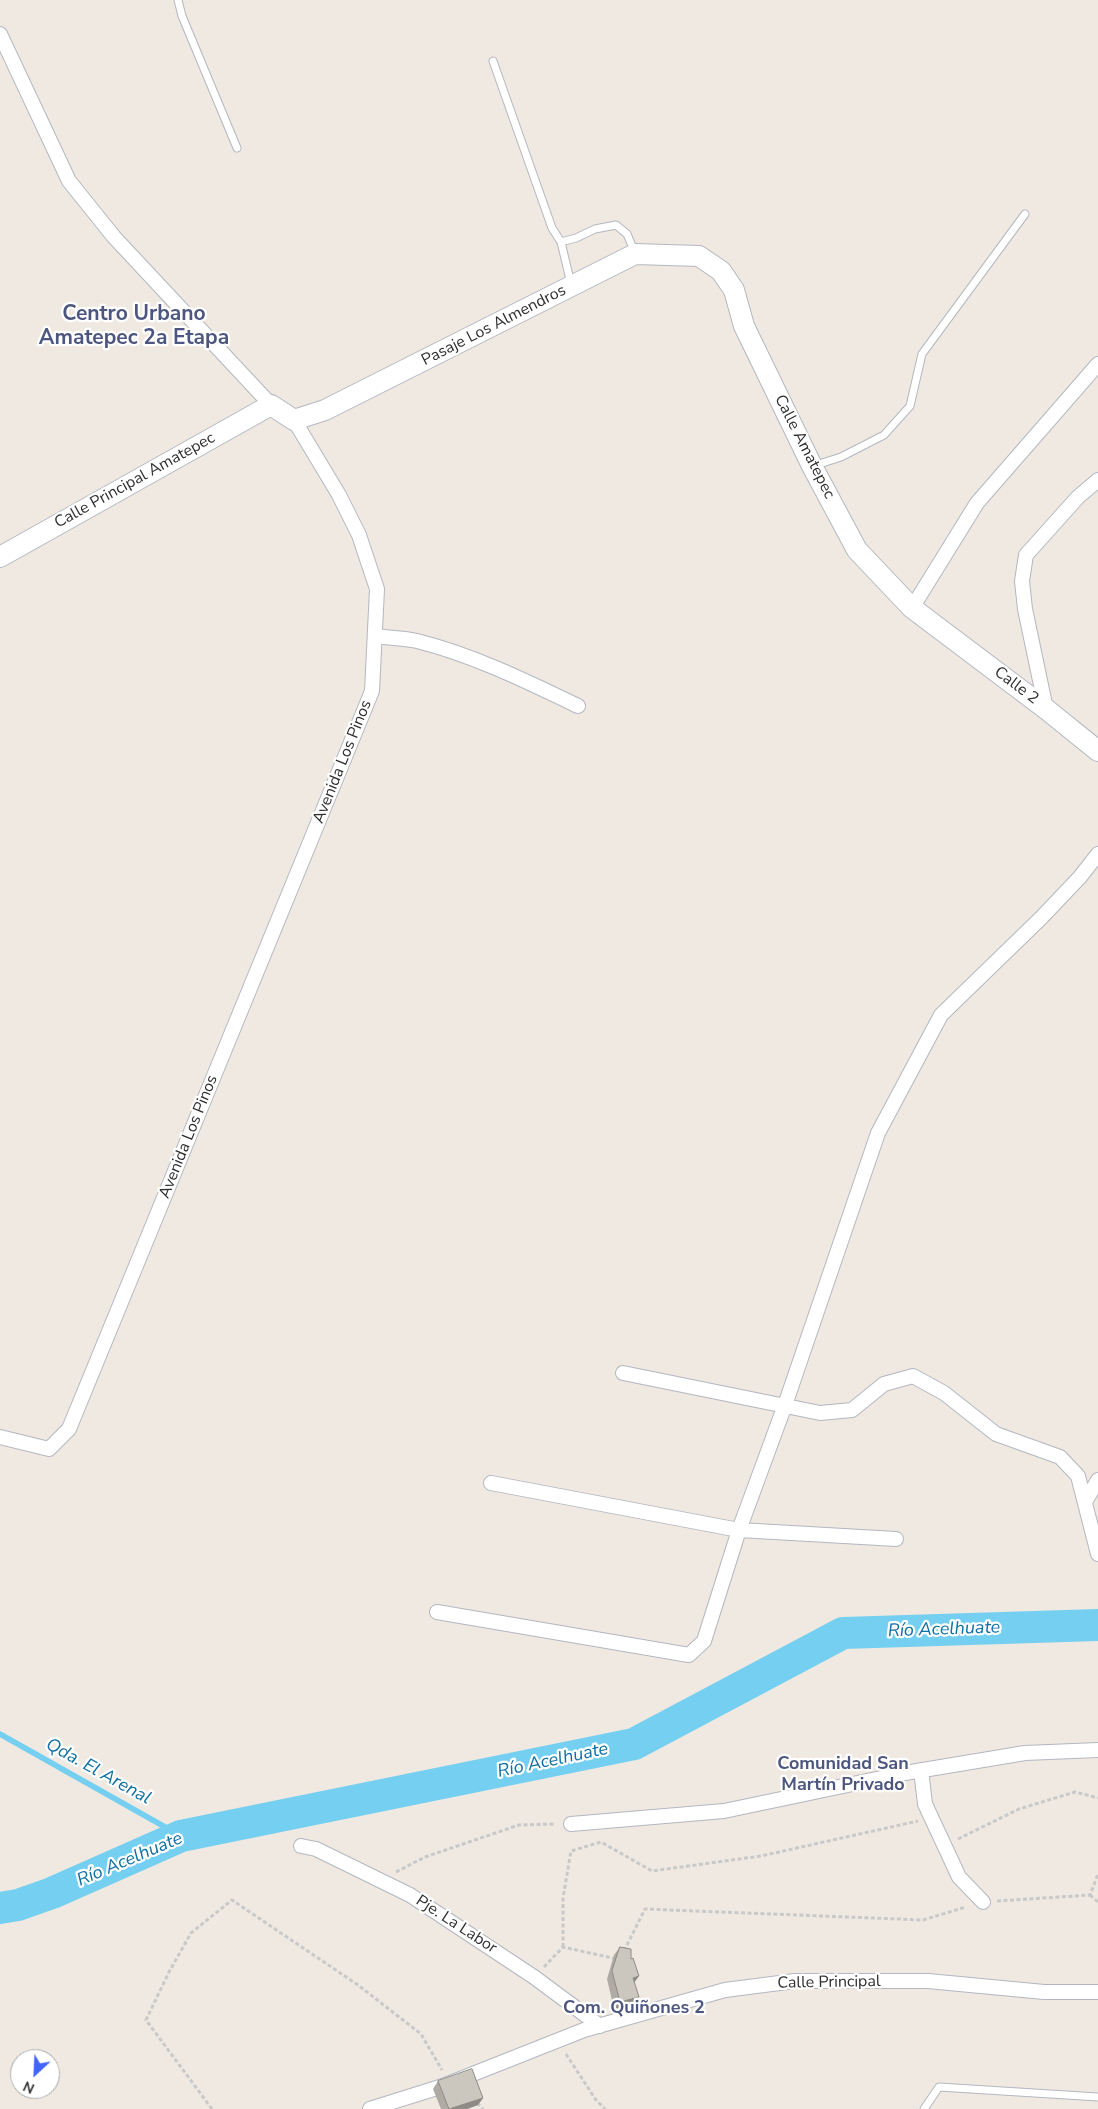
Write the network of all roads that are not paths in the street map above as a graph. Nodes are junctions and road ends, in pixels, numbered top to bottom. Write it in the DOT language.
graph roads {
  1 [pos="178,0"];
  2 [pos="0,34"];
  3 [pos="493,61"];
  4 [pos="237,148"];
  5 [pos="1025,214"];
  6 [pos="561,242"];
  7 [pos="635,254"];
  8 [pos="699,256"];
  9 [pos="572,287"];
  10 [pos="1098,364"];
  11 [pos="271,404"];
  12 [pos="294,420"];
  13 [pos="812,466"];
  14 [pos="1098,480"];
  15 [pos="0,557"];
  16 [pos="912,608"];
  17 [pos="932,622"];
  18 [pos="375,636"];
  19 [pos="578,706"];
  20 [pos="1046,708"];
  21 [pos="1098,751"];
  22 [pos="1098,854"];
  23 [pos="623,1373"];
  24 [pos="786,1405"];
  25 [pos="0,1437"];
  26 [pos="1098,1480"];
  27 [pos="492,1482"];
  28 [pos="1085,1502"];
  29 [pos="739,1530"];
  30 [pos="896,1539"];
  31 [pos="1098,1554"];
  32 [pos="437,1612"];
  33 [pos="1098,1750"];
  34 [pos="921,1770"];
  35 [pos="571,1824"];
  36 [pos="301,1846"];
  37 [pos="983,1902"];
  38 [pos="1098,1992"];
  39 [pos="600,2026"];
  40 [pos="1098,2097"];
  41 [pos="370,2109"];
  42 [pos="924,2109"];
  1 -- 4 [label="lane"];
  2 -- 11 [label="street, Avenida Los Pinos"];
  3 -- 6 [label="lane"];
  5 -- 13 [label="lane"];
  6 -- 7 [label="lane"];
  6 -- 9 [label="lane"];
  7 -- 8 [label="street, Pasaje Los Almendros"];
  7 -- 9 [label="street, Pasaje Los Almendros"];
  8 -- 13 [label="street, Calle Amatepec"];
  9 -- 12 [label="street, Pasaje Los Almendros"];
  10 -- 16 [label="street"];
  11 -- 12 [label="street, Avenida Los Pinos"];
  11 -- 15 [label="street, Calle Principal Amatepec"];
  12 -- 18 [label="street, Avenida Los Pinos"];
  13 -- 16 [label="street, Calle Amatepec"];
  14 -- 20 [label="street"];
  16 -- 17 [label="street, Calle Amatepec"];
  17 -- 20 [label="street, Calle 2"];
  18 -- 19 [label="street"];
  18 -- 25 [label="street, Avenida Los Pinos"];
  20 -- 21 [label="street, Calle 2"];
  22 -- 24 [label="street"];
  23 -- 24 [label="street"];
  24 -- 28 [label="street"];
  24 -- 29 [label="street"];
  26 -- 28 [label="street"];
  27 -- 29 [label="street"];
  28 -- 31 [label="street"];
  29 -- 30 [label="street"];
  29 -- 32 [label="street"];
  33 -- 34 [label="street"];
  34 -- 35 [label="street"];
  34 -- 37 [label="street"];
  36 -- 39 [label="street, Pje. La Labor"];
  38 -- 39 [label="street, Calle Principal"];
  39 -- 41 [label="street, Calle Principal"];
  40 -- 42 [label="lane"];
}
